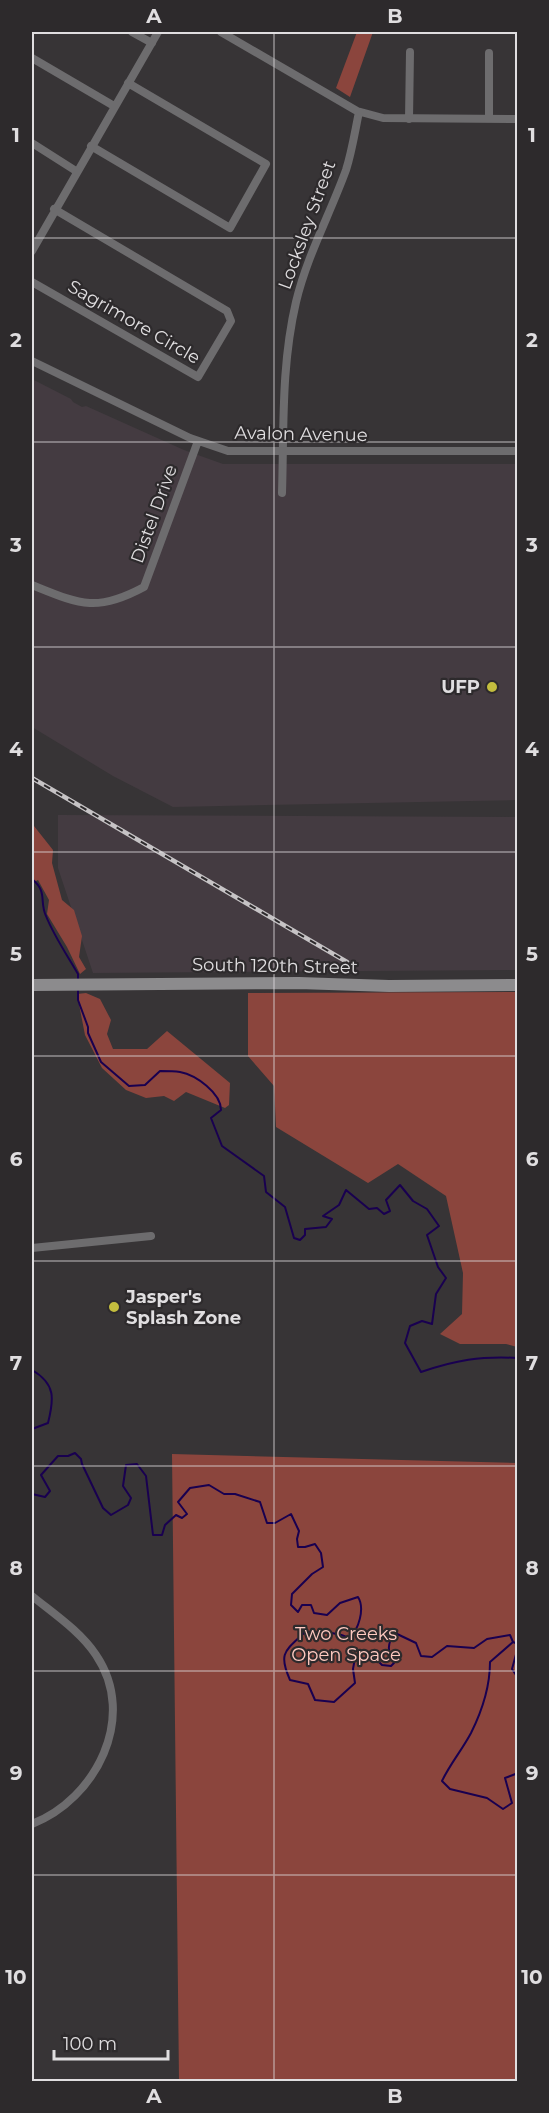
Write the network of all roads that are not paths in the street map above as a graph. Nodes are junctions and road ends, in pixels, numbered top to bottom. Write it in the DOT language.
graph roads {
  1 [pos="132,32"];
  2 [pos="158,32"];
  3 [pos="221,32"];
  4 [pos="152,43"];
  5 [pos="410,52"];
  6 [pos="489,52"];
  7 [pos="32,58"];
  8 [pos="128,83"];
  9 [pos="114,106"];
  10 [pos="359,112"];
  11 [pos="409,119"];
  12 [pos="489,119"];
  13 [pos="518,119"];
  14 [pos="32,143"];
  15 [pos="91,146"];
  16 [pos="76,171"];
  17 [pos="54,209"];
  18 [pos="32,251"];
  19 [pos="32,282"];
  20 [pos="32,361"];
  21 [pos="198,441"];
  22 [pos="518,451"];
  23 [pos="283,452"];
  24 [pos="282,493"];
  25 [pos="32,585"];
  26 [pos="518,983"];
  27 [pos="32,985"];
  28 [pos="151,1236"];
  29 [pos="32,1248"];
  30 [pos="32,1596"];
  31 [pos="32,1824"];
  1 -- 4 [label="street"];
  2 -- 4 [label="street"];
  3 -- 10 [label="street"];
  4 -- 8 [label="street"];
  5 -- 11 [label="street"];
  6 -- 12 [label="street"];
  7 -- 9 [label="street"];
  8 -- 9 [label="street"];
  8 -- 15 [label="street"];
  9 -- 15 [label="street"];
  10 -- 11 [label="street"];
  10 -- 23 [label="street, Locksley Street"];
  11 -- 12 [label="street"];
  12 -- 13 [label="street"];
  14 -- 16 [label="street"];
  15 -- 16 [label="street"];
  16 -- 17 [label="street"];
  17 -- 18 [label="street"];
  17 -- 19 [label="street, Sagrimore Circle"];
  20 -- 21 [label="street, Avalon Avenue"];
  21 -- 23 [label="street, Avalon Avenue"];
  21 -- 25 [label="street, Distel Drive"];
  22 -- 23 [label="street, Avalon Avenue"];
  23 -- 24 [label="street, Locksley Street"];
  26 -- 27 [label="main road, South 120th Street"];
  28 -- 29 [label="street"];
  30 -- 31 [label="street"];
}
